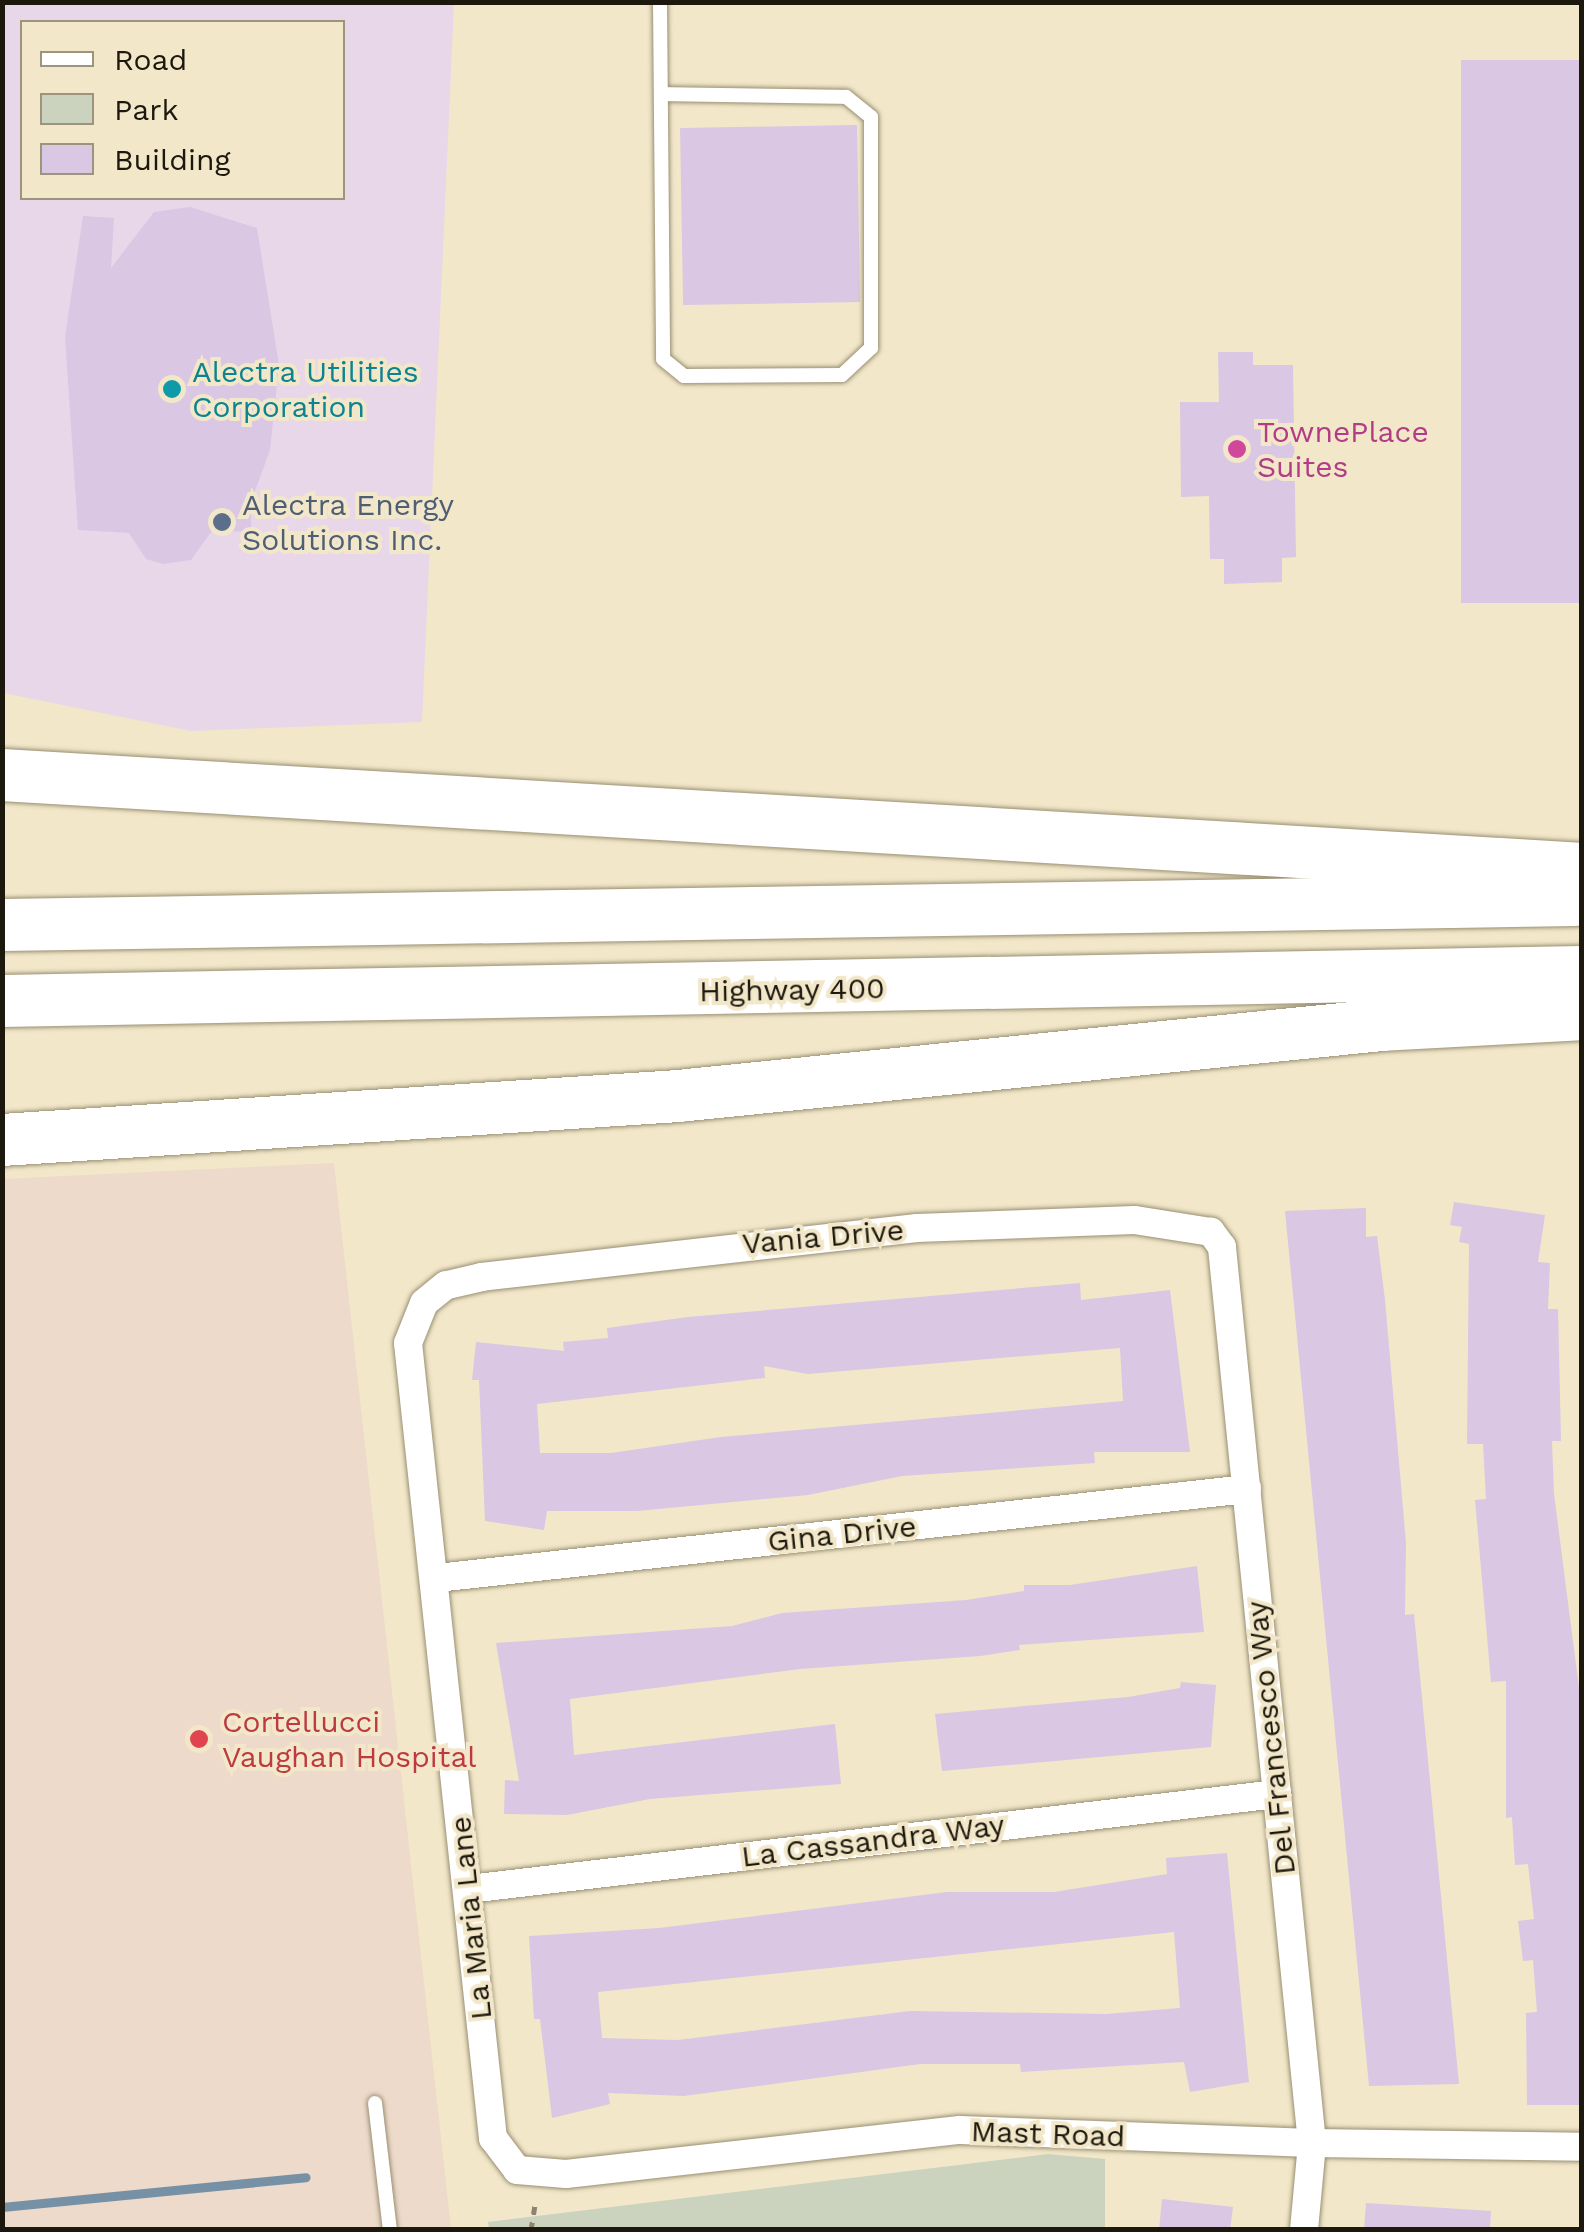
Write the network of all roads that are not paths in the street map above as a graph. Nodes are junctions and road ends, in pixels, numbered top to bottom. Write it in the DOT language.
graph roads {
  1 [pos="660,2"];
  2 [pos="662,94"];
  3 [pos="2,775"];
  4 [pos="1582,868"];
  5 [pos="1582,900"];
  6 [pos="2,925"];
  7 [pos="1582,972"];
  8 [pos="2,1001"];
  9 [pos="1582,1014"];
  10 [pos="2,1140"];
  11 [pos="1222,1247"];
  12 [pos="424,1303"];
  13 [pos="1246,1490"];
  14 [pos="437,1578"];
  15 [pos="1277,1794"];
  16 [pos="468,1889"];
  17 [pos="375,2103"];
  18 [pos="1312,2144"];
  19 [pos="1582,2148"];
  20 [pos="517,2170"];
  21 [pos="390,2230"];
  22 [pos="1304,2230"];
  1 -- 2 [label="lane"];
  2 -- 2 [label="lane"];
  3 -- 4 [label="highway"];
  5 -- 6 [label="highway"];
  7 -- 8 [label="highway, Highway 400"];
  9 -- 10 [label="highway"];
  11 -- 12 [label="street, Vania Drive"];
  11 -- 13 [label="street, Del Francesco Way"];
  12 -- 14 [label="street, La Maria Lane"];
  13 -- 14 [label="street, Gina Drive"];
  13 -- 15 [label="street, Del Francesco Way"];
  14 -- 16 [label="street, La Maria Lane"];
  15 -- 16 [label="street, La Cassandra Way"];
  15 -- 18 [label="street, Del Francesco Way"];
  16 -- 20 [label="street, La Maria Lane"];
  17 -- 21 [label="lane"];
  18 -- 19 [label="street, Mast Road"];
  18 -- 20 [label="street, Mast Road"];
  18 -- 22 [label="street, Del Francesco Way"];
}
